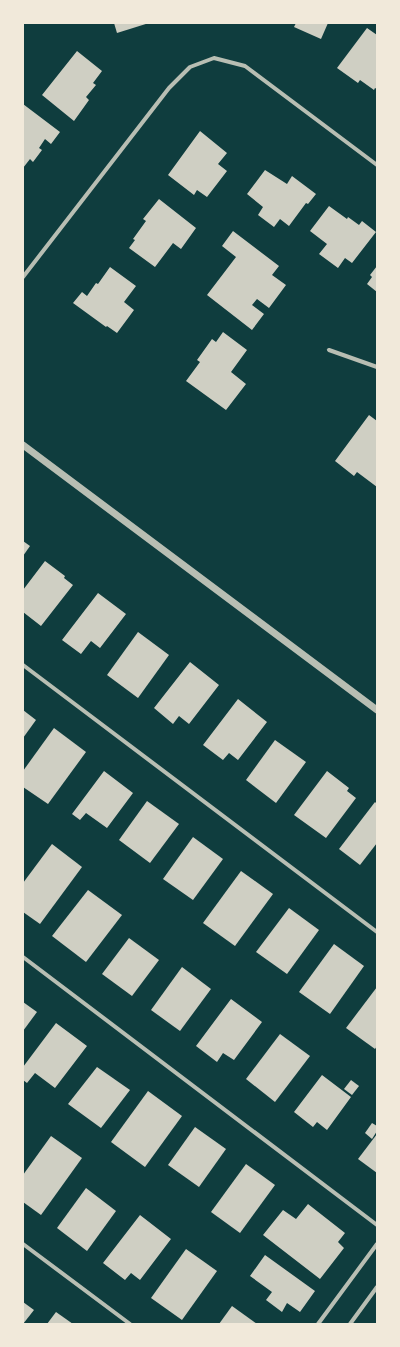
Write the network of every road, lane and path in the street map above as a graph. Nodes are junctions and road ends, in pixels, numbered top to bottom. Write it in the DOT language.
graph roads {
  1 [pos="377,165"];
  2 [pos="23,277"];
  3 [pos="329,350"];
  4 [pos="377,367"];
  5 [pos="23,445"];
  6 [pos="23,665"];
  7 [pos="377,710"];
  8 [pos="377,932"];
  9 [pos="23,957"];
  10 [pos="377,1225"];
  11 [pos="23,1244"];
  12 [pos="377,1244"];
  13 [pos="377,1288"];
  14 [pos="130,1324"];
  15 [pos="318,1324"];
  16 [pos="350,1324"];
  1 -- 2 [label="street"];
  3 -- 4 [label="street"];
  5 -- 7 [label="street"];
  6 -- 8 [label="street"];
  9 -- 10 [label="street"];
  11 -- 14 [label="street"];
  12 -- 15 [label="street"];
  13 -- 16 [label="street"];
}
